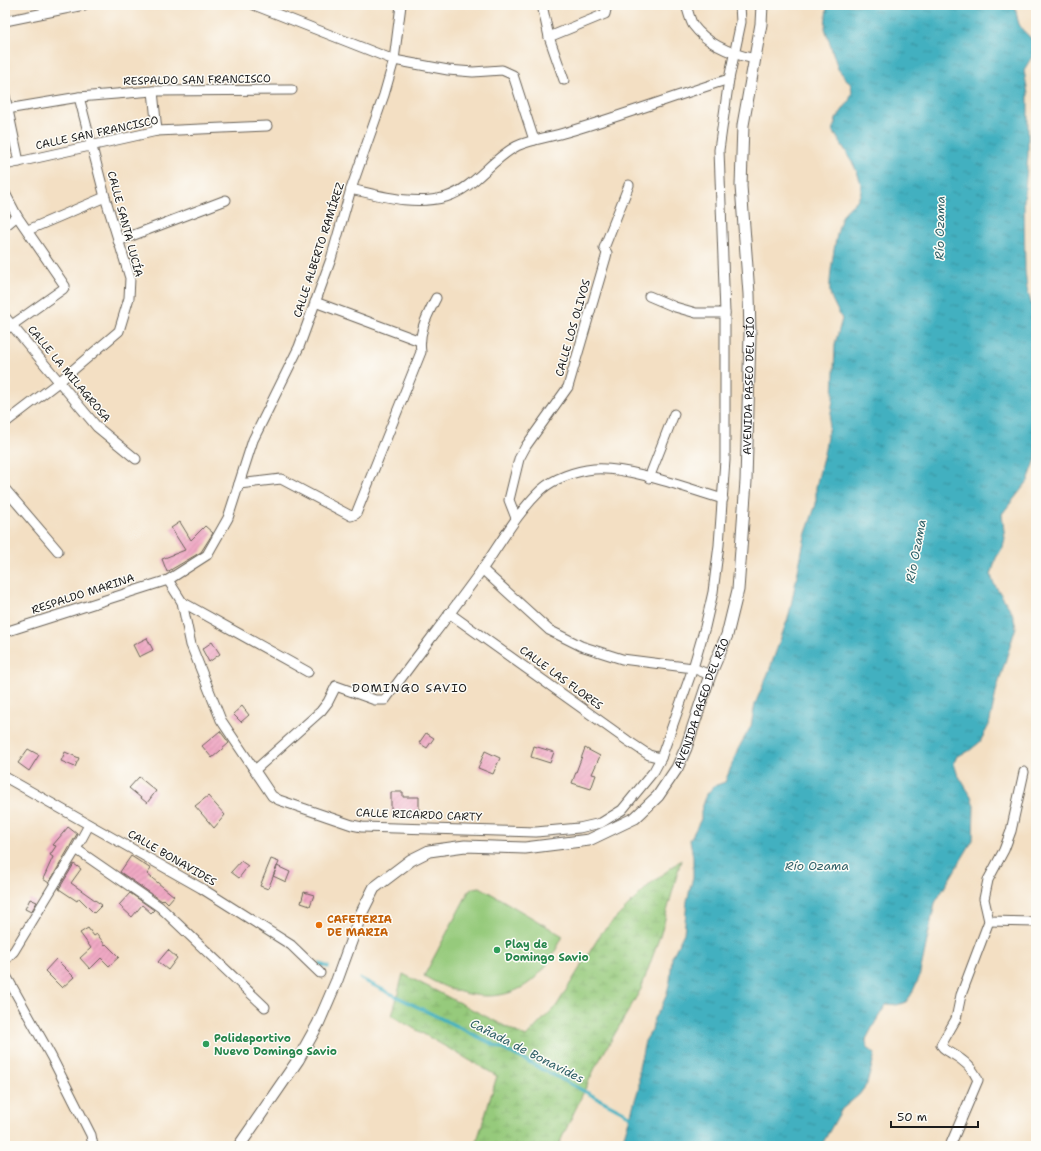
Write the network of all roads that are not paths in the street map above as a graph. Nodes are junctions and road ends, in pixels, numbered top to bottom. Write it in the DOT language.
graph roads {
  1 [pos="84,5"];
  2 [pos="254,5"];
  3 [pos="401,5"];
  4 [pos="542,5"];
  5 [pos="607,5"];
  6 [pos="686,5"];
  7 [pos="740,5"];
  8 [pos="762,5"];
  9 [pos="5,21"];
  10 [pos="550,37"];
  11 [pos="734,55"];
  12 [pos="755,59"];
  13 [pos="394,60"];
  14 [pos="729,79"];
  15 [pos="564,80"];
  16 [pos="292,90"];
  17 [pos="154,91"];
  18 [pos="5,96"];
  19 [pos="79,97"];
  20 [pos="7,109"];
  21 [pos="267,126"];
  22 [pos="157,131"];
  23 [pos="534,140"];
  24 [pos="93,146"];
  25 [pos="19,162"];
  26 [pos="5,165"];
  27 [pos="629,185"];
  28 [pos="350,189"];
  29 [pos="5,193"];
  30 [pos="105,197"];
  31 [pos="226,200"];
  32 [pos="17,216"];
  33 [pos="5,226"];
  34 [pos="28,230"];
  35 [pos="118,241"];
  36 [pos="649,296"];
  37 [pos="436,298"];
  38 [pos="315,302"];
  39 [pos="725,313"];
  40 [pos="5,317"];
  41 [pos="8,328"];
  42 [pos="420,341"];
  43 [pos="60,382"];
  44 [pos="674,414"];
  45 [pos="5,423"];
  46 [pos="136,459"];
  47 [pos="648,478"];
  48 [pos="239,484"];
  49 [pos="5,489"];
  50 [pos="723,499"];
  51 [pos="516,518"];
  52 [pos="58,551"];
  53 [pos="482,569"];
  54 [pos="168,580"];
  55 [pos="182,602"];
  56 [pos="449,613"];
  57 [pos="5,632"];
  58 [pos="693,668"];
  59 [pos="308,672"];
  60 [pos="710,675"];
  61 [pos="661,758"];
  62 [pos="255,770"];
  63 [pos="1024,772"];
  64 [pos="5,777"];
  65 [pos="89,825"];
  66 [pos="76,849"];
  67 [pos="989,921"];
  68 [pos="1036,922"];
  69 [pos="5,960"];
  70 [pos="320,972"];
  71 [pos="5,974"];
  72 [pos="265,1007"];
  73 [pos="94,1146"];
  74 [pos="239,1146"];
  75 [pos="950,1146"];
  1 -- 9 [label="street"];
  2 -- 13 [label="street"];
  3 -- 13 [label="street, CALLE ALBERTO RAMÍREZ"];
  4 -- 10 [label="street"];
  5 -- 10 [label="street"];
  6 -- 11 [label="street"];
  7 -- 11 [label="street, AVENIDA PASEO DEL RÍO"];
  8 -- 12 [label="street, AVENIDA PASEO DEL RÍO"];
  10 -- 15 [label="street"];
  11 -- 12 [label="street"];
  11 -- 14 [label="street, AVENIDA PASEO DEL RÍO"];
  12 -- 60 [label="street, AVENIDA PASEO DEL RÍO"];
  13 -- 23 [label="street"];
  13 -- 28 [label="street, CALLE ALBERTO RAMÍREZ"];
  14 -- 23 [label="street"];
  14 -- 39 [label="street, AVENIDA PASEO DEL RÍO"];
  16 -- 17 [label="street, RESPALDO SAN FRANCISCO"];
  17 -- 19 [label="street, RESPALDO SAN FRANCISCO"];
  17 -- 22 [label="street"];
  18 -- 20 [label="street"];
  19 -- 20 [label="street, RESPALDO SAN FRANCISCO"];
  19 -- 24 [label="street, CALLE SANTA LUCÍA"];
  20 -- 25 [label="street"];
  21 -- 22 [label="street, CALLE SAN FRANCISCO"];
  22 -- 24 [label="street, CALLE SAN FRANCISCO"];
  23 -- 28 [label="street"];
  24 -- 25 [label="street, CALLE SAN FRANCISCO"];
  24 -- 30 [label="street, CALLE SANTA LUCÍA"];
  25 -- 26 [label="street, CALLE SAN FRANCISCO"];
  27 -- 51 [label="street, CALLE LOS OLIVOS"];
  28 -- 38 [label="street, CALLE ALBERTO RAMÍREZ"];
  29 -- 32 [label="street"];
  30 -- 34 [label="street"];
  30 -- 35 [label="street, CALLE SANTA LUCÍA"];
  31 -- 35 [label="street"];
  32 -- 33 [label="street"];
  32 -- 34 [label="street"];
  34 -- 41 [label="street"];
  35 -- 43 [label="street, CALLE SANTA LUCÍA"];
  36 -- 39 [label="street"];
  37 -- 42 [label="street"];
  38 -- 42 [label="street"];
  38 -- 48 [label="street, CALLE ALBERTO RAMÍREZ"];
  39 -- 50 [label="street, AVENIDA PASEO DEL RÍO"];
  40 -- 41 [label="street, CALLE LA MILAGROSA"];
  41 -- 43 [label="street, CALLE LA MILAGROSA"];
  42 -- 48 [label="street"];
  43 -- 45 [label="street, CALLE SANTA LUCÍA"];
  43 -- 46 [label="street, CALLE LA MILAGROSA"];
  44 -- 47 [label="street"];
  47 -- 50 [label="street"];
  47 -- 51 [label="street"];
  48 -- 54 [label="street, CALLE ALBERTO RAMÍREZ"];
  49 -- 52 [label="street"];
  50 -- 58 [label="street, AVENIDA PASEO DEL RÍO"];
  51 -- 53 [label="street"];
  53 -- 56 [label="street"];
  53 -- 58 [label="street"];
  54 -- 55 [label="street, CALLE RICARDO CARTY"];
  54 -- 57 [label="street, RESPALDO MARINA"];
  55 -- 59 [label="street"];
  55 -- 62 [label="street, CALLE RICARDO CARTY"];
  56 -- 61 [label="street, CALLE LAS FLORES"];
  56 -- 62 [label="street"];
  58 -- 60 [label="street"];
  58 -- 61 [label="street, AVENIDA PASEO DEL RÍO"];
  60 -- 74 [label="street, AVENIDA PASEO DEL RÍO"];
  61 -- 62 [label="street, CALLE RICARDO CARTY"];
  63 -- 67 [label="street"];
  64 -- 65 [label="street, CALLE BONAVIDES"];
  65 -- 66 [label="street"];
  65 -- 70 [label="street, CALLE BONAVIDES"];
  66 -- 69 [label="street"];
  66 -- 72 [label="street"];
  67 -- 68 [label="street"];
  67 -- 75 [label="street"];
  71 -- 73 [label="street"];
}
